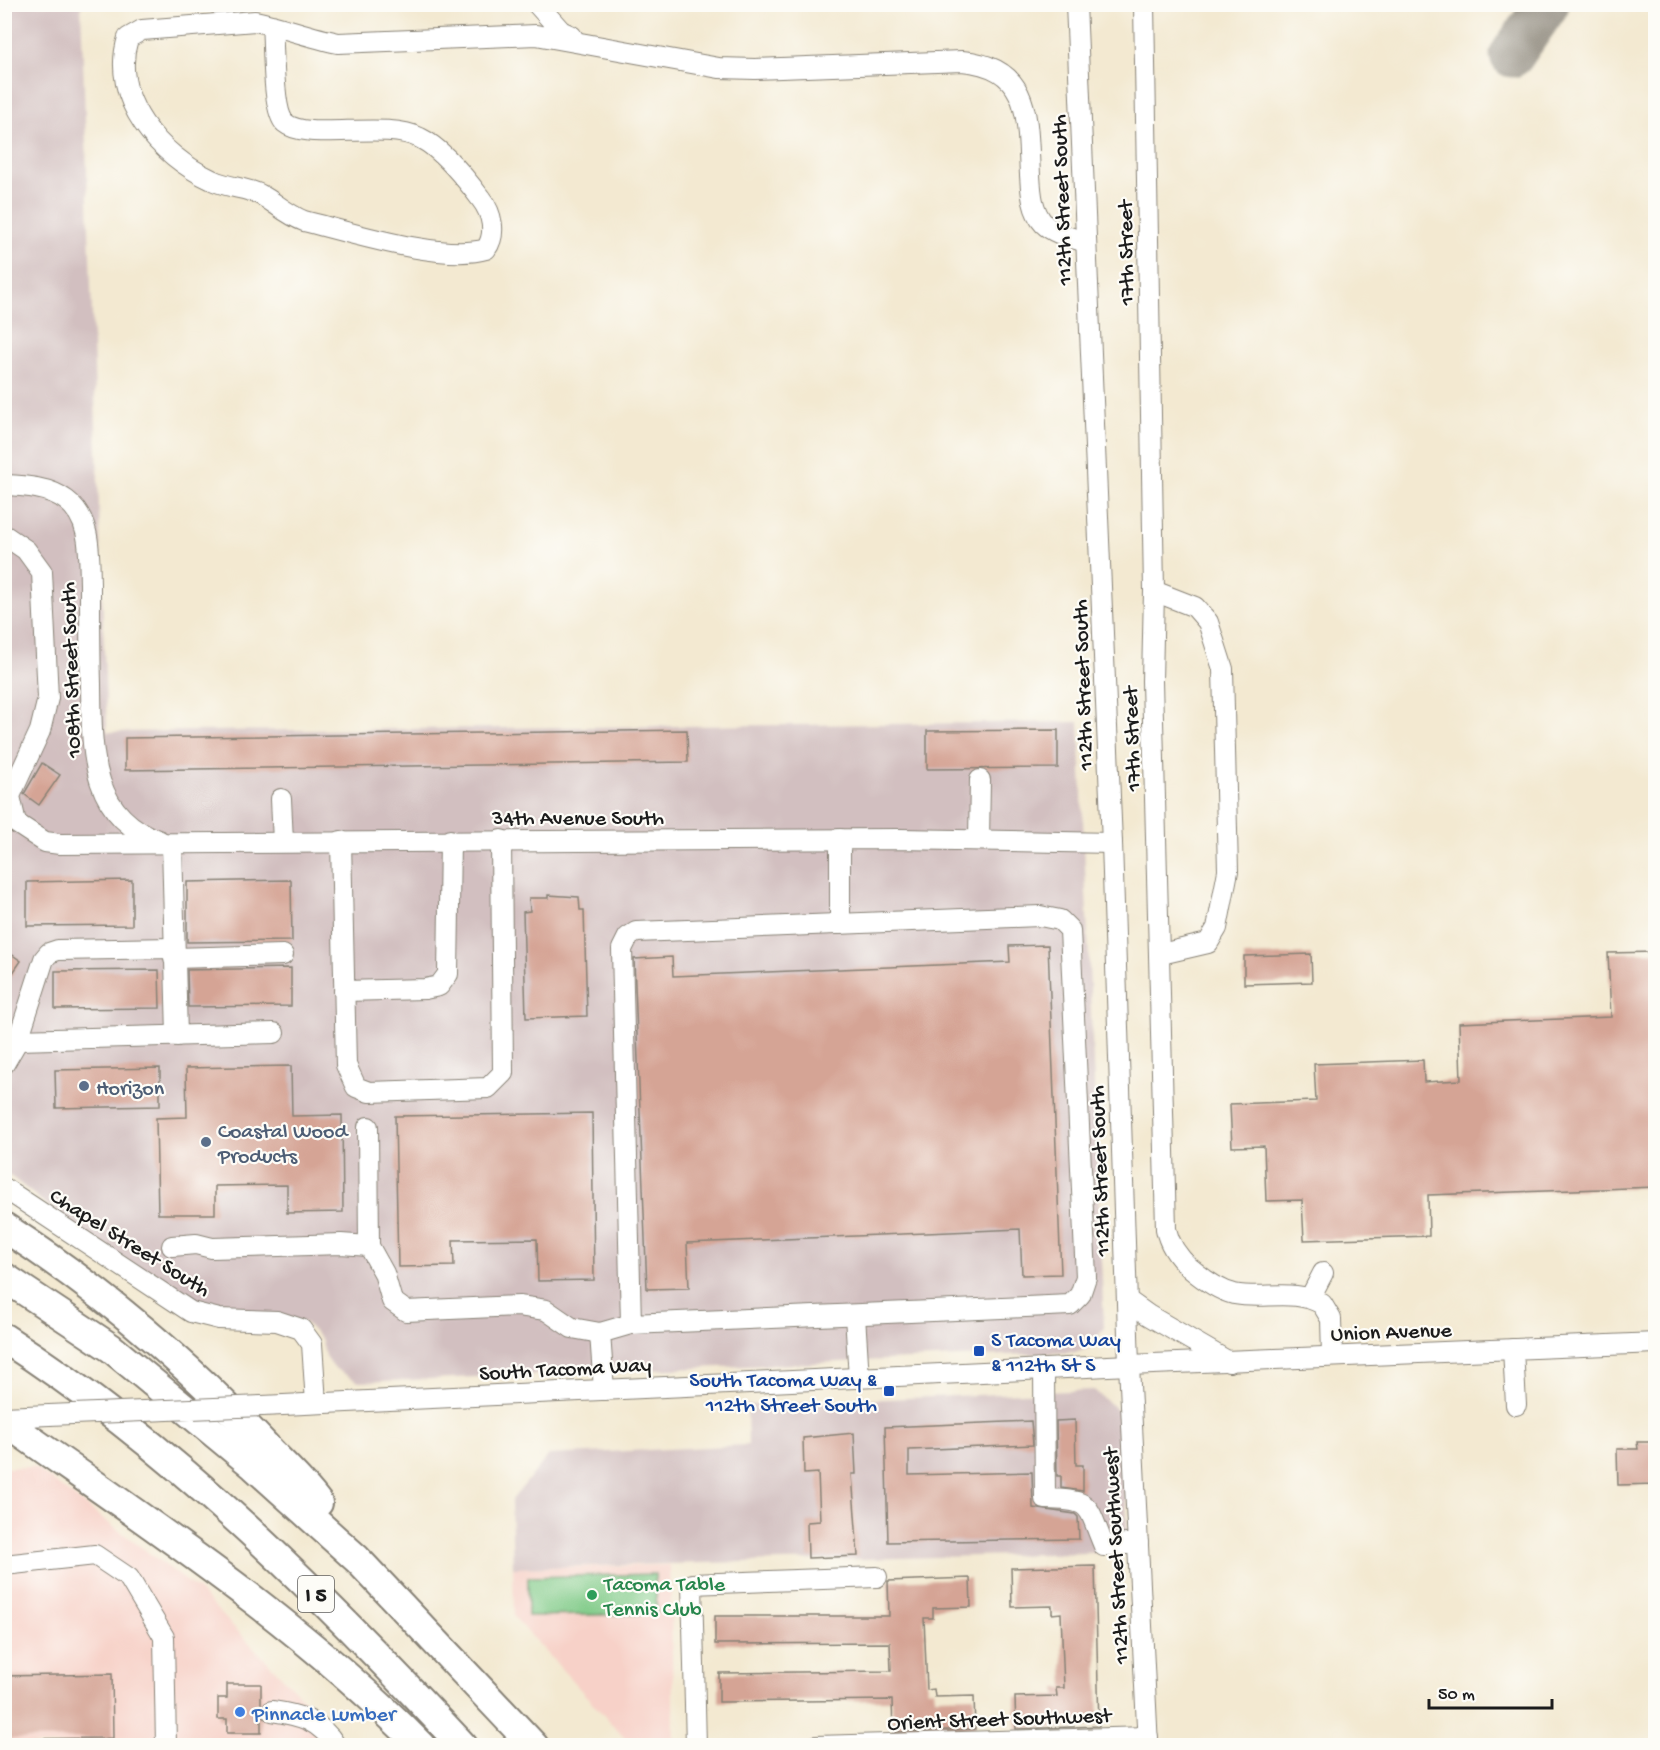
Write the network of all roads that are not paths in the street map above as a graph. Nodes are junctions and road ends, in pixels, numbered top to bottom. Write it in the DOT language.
graph roads {
  1 [pos="537,4"];
  2 [pos="1076,4"];
  3 [pos="1144,4"];
  4 [pos="272,25"];
  5 [pos="607,46"];
  6 [pos="1086,242"];
  7 [pos="4,485"];
  8 [pos="4,536"];
  9 [pos="1154,591"];
  10 [pos="980,780"];
  11 [pos="281,799"];
  12 [pos="10,827"];
  13 [pos="840,839"];
  14 [pos="450,840"];
  15 [pos="501,840"];
  16 [pos="979,840"];
  17 [pos="341,841"];
  18 [pos="284,842"];
  19 [pos="1112,843"];
  20 [pos="172,844"];
  21 [pos="840,924"];
  22 [pos="174,953"];
  23 [pos="1161,954"];
  24 [pos="283,955"];
  25 [pos="344,992"];
  26 [pos="274,1033"];
  27 [pos="177,1036"];
  28 [pos="18,1040"];
  29 [pos="4,1064"];
  30 [pos="368,1126"];
  31 [pos="4,1188"];
  32 [pos="4,1227"];
  33 [pos="172,1246"];
  34 [pos="369,1246"];
  35 [pos="1323,1273"];
  36 [pos="4,1277"];
  37 [pos="1310,1298"];
  38 [pos="1127,1300"];
  39 [pos="855,1316"];
  40 [pos="631,1324"];
  41 [pos="600,1333"];
  42 [pos="4,1338"];
  43 [pos="1656,1343"];
  44 [pos="1513,1349"];
  45 [pos="1332,1356"];
  46 [pos="1229,1362"];
  47 [pos="1129,1365"];
  48 [pos="1044,1370"];
  49 [pos="859,1378"];
  50 [pos="604,1390"];
  51 [pos="316,1403"];
  52 [pos="1516,1405"];
  53 [pos="9,1418"];
  54 [pos="1138,1544"];
  55 [pos="357,1559"];
  56 [pos="4,1565"];
  57 [pos="877,1577"];
  58 [pos="272,1711"];
  59 [pos="1148,1741"];
  60 [pos="166,1746"];
  61 [pos="336,1746"];
  62 [pos="421,1746"];
  63 [pos="463,1746"];
  64 [pos="534,1746"];
  65 [pos="696,1746"];
  66 [pos="816,1746"];
  1 -- 5 [label="street"];
  2 -- 6 [label="street, 112th Street South"];
  3 -- 9 [label="street, 17th Street"];
  4 -- 4 [label="street"];
  4 -- 5 [label="street"];
  5 -- 6 [label="street"];
  6 -- 19 [label="street, 112th Street South"];
  7 -- 20 [label="street, 108th Street South"];
  8 -- 12 [label="street"];
  9 -- 23 [label="street, 17th Street"];
  9 -- 23 [label="street"];
  10 -- 16 [label="street"];
  11 -- 18 [label="street"];
  12 -- 20 [label="street, 34th Avenue South"];
  13 -- 15 [label="street, 34th Avenue South"];
  13 -- 16 [label="street, 34th Avenue South"];
  13 -- 21 [label="street"];
  14 -- 15 [label="street, 34th Avenue South"];
  14 -- 17 [label="street, 34th Avenue South"];
  14 -- 25 [label="street"];
  15 -- 25 [label="street"];
  16 -- 19 [label="street, 34th Avenue South"];
  17 -- 18 [label="street, 34th Avenue South"];
  17 -- 25 [label="street"];
  18 -- 20 [label="street, 34th Avenue South"];
  19 -- 38 [label="street, 112th Street South"];
  20 -- 22 [label="street"];
  21 -- 39 [label="street"];
  21 -- 40 [label="street"];
  22 -- 24 [label="street"];
  22 -- 27 [label="street"];
  22 -- 28 [label="street"];
  23 -- 37 [label="street, 17th Street"];
  26 -- 27 [label="street"];
  27 -- 28 [label="street"];
  28 -- 29 [label="street"];
  30 -- 34 [label="street"];
  31 -- 51 [label="street, Chapel Street South"];
  32 -- 55 [label="highway"];
  33 -- 34 [label="street"];
  34 -- 41 [label="street"];
  35 -- 37 [label="street"];
  36 -- 55 [label="highway, I 5"];
  37 -- 45 [label="street"];
  38 -- 46 [label="street"];
  38 -- 47 [label="street, 112th Street South"];
  39 -- 40 [label="street"];
  39 -- 49 [label="street"];
  40 -- 41 [label="street"];
  41 -- 50 [label="street"];
  42 -- 63 [label="highway, I 5"];
  43 -- 44 [label="street, Union Avenue"];
  44 -- 45 [label="street, Union Avenue"];
  44 -- 52 [label="street"];
  45 -- 46 [label="street, Union Avenue"];
  46 -- 47 [label="street, Union Avenue"];
  47 -- 48 [label="street, South Tacoma Way"];
  47 -- 54 [label="street, 112th Street Southwest"];
  48 -- 49 [label="street, South Tacoma Way"];
  48 -- 54 [label="street"];
  49 -- 50 [label="street, South Tacoma Way"];
  50 -- 51 [label="street, South Tacoma Way"];
  51 -- 53 [label="street, South Tacoma Way, bridge"];
  53 -- 62 [label="highway"];
  54 -- 59 [label="street, 112th Street Southwest"];
  55 -- 64 [label="highway, I 5"];
  56 -- 60 [label="street"];
  57 -- 65 [label="street"];
  58 -- 61 [label="street"];
  59 -- 66 [label="street, Orient Street Southwest"];
}
